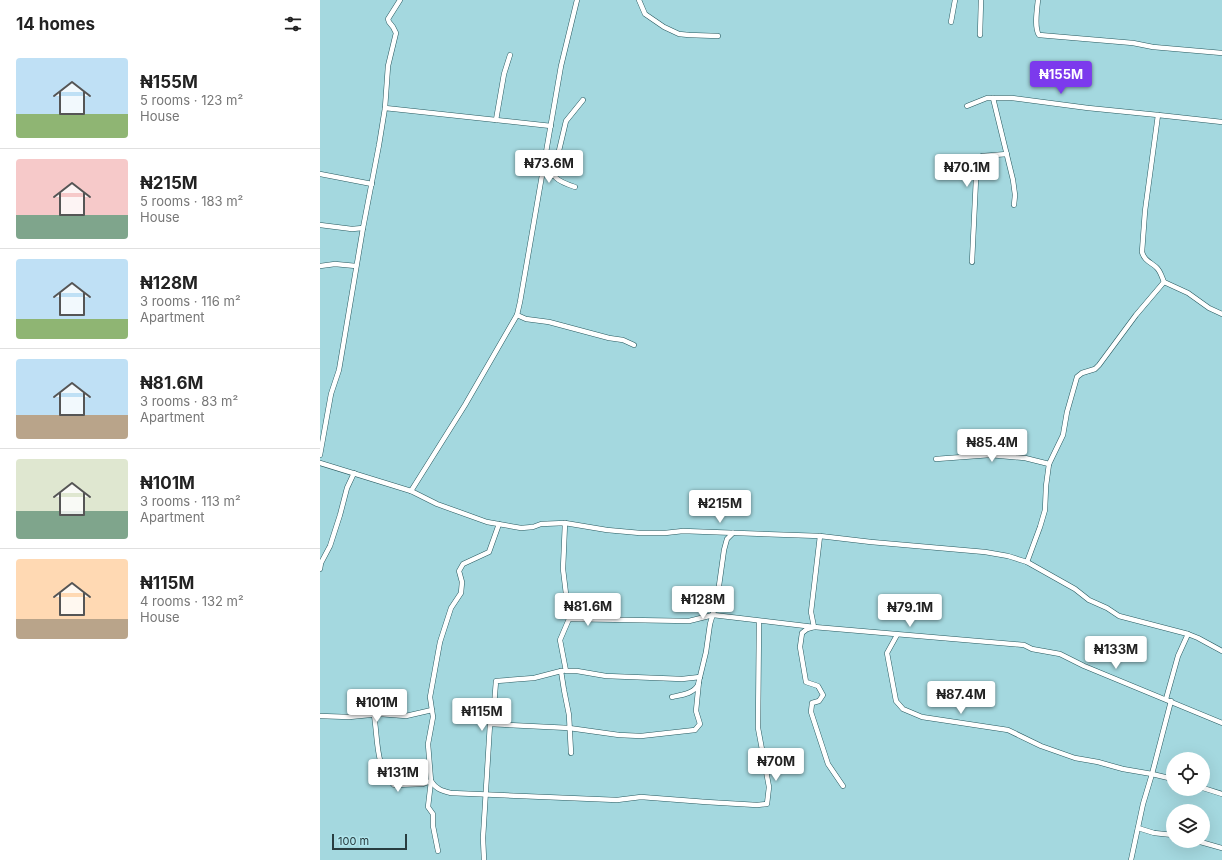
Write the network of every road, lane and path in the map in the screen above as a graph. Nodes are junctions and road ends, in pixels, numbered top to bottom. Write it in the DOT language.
graph roads {
  1 [pos="400,0"];
  2 [pos="577,0"];
  3 [pos="638,0"];
  4 [pos="955,0"];
  5 [pos="981,0"];
  6 [pos="1038,0"];
  7 [pos="951,22"];
  8 [pos="980,35"];
  9 [pos="718,36"];
  10 [pos="1222,53"];
  11 [pos="510,55"];
  12 [pos="993,98"];
  13 [pos="583,100"];
  14 [pos="967,106"];
  15 [pos="385,108"];
  16 [pos="1158,115"];
  17 [pos="496,120"];
  18 [pos="1222,122"];
  19 [pos="551,126"];
  20 [pos="1007,154"];
  21 [pos="546,157"];
  22 [pos="320,174"];
  23 [pos="553,176"];
  24 [pos="372,184"];
  25 [pos="575,187"];
  26 [pos="1014,205"];
  27 [pos="320,225"];
  28 [pos="363,228"];
  29 [pos="972,262"];
  30 [pos="320,266"];
  31 [pos="356,266"];
  32 [pos="1164,282"];
  33 [pos="1222,314"];
  34 [pos="517,315"];
  35 [pos="634,345"];
  36 [pos="320,455"];
  37 [pos="936,459"];
  38 [pos="320,463"];
  39 [pos="1049,464"];
  40 [pos="354,473"];
  41 [pos="411,491"];
  42 [pos="499,524"];
  43 [pos="564,524"];
  44 [pos="723,532"];
  45 [pos="733,533"];
  46 [pos="820,536"];
  47 [pos="727,540"];
  48 [pos="1027,562"];
  49 [pos="320,569"];
  50 [pos="713,615"];
  51 [pos="569,619"];
  52 [pos="759,621"];
  53 [pos="814,627"];
  54 [pos="1188,634"];
  55 [pos="897,635"];
  56 [pos="1222,651"];
  57 [pos="564,671"];
  58 [pos="700,679"];
  59 [pos="672,697"];
  60 [pos="1166,699"];
  61 [pos="1171,702"];
  62 [pos="432,710"];
  63 [pos="374,715"];
  64 [pos="320,716"];
  65 [pos="1222,723"];
  66 [pos="490,724"];
  67 [pos="569,728"];
  68 [pos="571,753"];
  69 [pos="1152,774"];
  70 [pos="1166,777"];
  71 [pos="431,781"];
  72 [pos="843,786"];
  73 [pos="1210,790"];
  74 [pos="486,794"];
  75 [pos="1222,794"];
  76 [pos="1138,828"];
  77 [pos="1166,834"];
  78 [pos="1210,845"];
  79 [pos="1222,848"];
  80 [pos="438,851"];
  81 [pos="484,860"];
  82 [pos="1131,860"];
  1 -- 15 [label="street"];
  2 -- 19 [label="street"];
  3 -- 9 [label="street"];
  4 -- 7 [label="street"];
  5 -- 8 [label="street"];
  6 -- 10 [label="street"];
  11 -- 17 [label="street"];
  12 -- 14 [label="street"];
  12 -- 16 [label="street"];
  12 -- 20 [label="street"];
  13 -- 23 [label="street"];
  15 -- 17 [label="street"];
  15 -- 24 [label="street"];
  16 -- 18 [label="street"];
  16 -- 32 [label="street"];
  17 -- 19 [label="street"];
  19 -- 21 [label="street"];
  20 -- 26 [label="street"];
  20 -- 29 [label="street"];
  21 -- 23 [label="street"];
  21 -- 34 [label="street"];
  22 -- 24 [label="street"];
  23 -- 25 [label="street"];
  24 -- 28 [label="street"];
  27 -- 28 [label="street"];
  28 -- 31 [label="street"];
  30 -- 31 [label="street"];
  31 -- 36 [label="street"];
  32 -- 33 [label="street"];
  32 -- 39 [label="street"];
  34 -- 35 [label="street"];
  34 -- 41 [label="street"];
  37 -- 39 [label="street"];
  38 -- 40 [label="street"];
  39 -- 48 [label="street"];
  40 -- 41 [label="street"];
  40 -- 49 [label="street"];
  41 -- 42 [label="street"];
  42 -- 43 [label="street"];
  42 -- 62 [label="street"];
  43 -- 44 [label="street"];
  43 -- 51 [label="street"];
  44 -- 45 [label="street"];
  44 -- 47 [label="street"];
  45 -- 46 [label="street"];
  45 -- 47 [label="street"];
  46 -- 48 [label="street"];
  46 -- 53 [label="street"];
  47 -- 50 [label="street"];
  48 -- 54 [label="street"];
  50 -- 51 [label="street"];
  50 -- 52 [label="street"];
  50 -- 58 [label="street"];
  51 -- 57 [label="street"];
  52 -- 53 [label="street"];
  52 -- 74 [label="street"];
  53 -- 55 [label="street"];
  53 -- 72 [label="street"];
  54 -- 56 [label="street"];
  54 -- 60 [label="street"];
  55 -- 60 [label="street"];
  55 -- 69 [label="street"];
  57 -- 58 [label="street"];
  57 -- 66 [label="street"];
  57 -- 67 [label="street"];
  58 -- 59 [label="street"];
  58 -- 67 [label="street"];
  60 -- 61 [label="street"];
  61 -- 65 [label="street"];
  61 -- 69 [label="street"];
  62 -- 63 [label="street"];
  62 -- 71 [label="street"];
  63 -- 64 [label="street"];
  63 -- 71 [label="street"];
  66 -- 67 [label="street"];
  66 -- 74 [label="street"];
  67 -- 68 [label="street"];
  69 -- 70 [label="street"];
  69 -- 76 [label="street"];
  71 -- 74 [label="street"];
  71 -- 80 [label="street"];
  73 -- 75 [label="street"];
  74 -- 81 [label="street"];
  76 -- 77 [label="street"];
  76 -- 82 [label="street"];
  78 -- 79 [label="street"];
}
